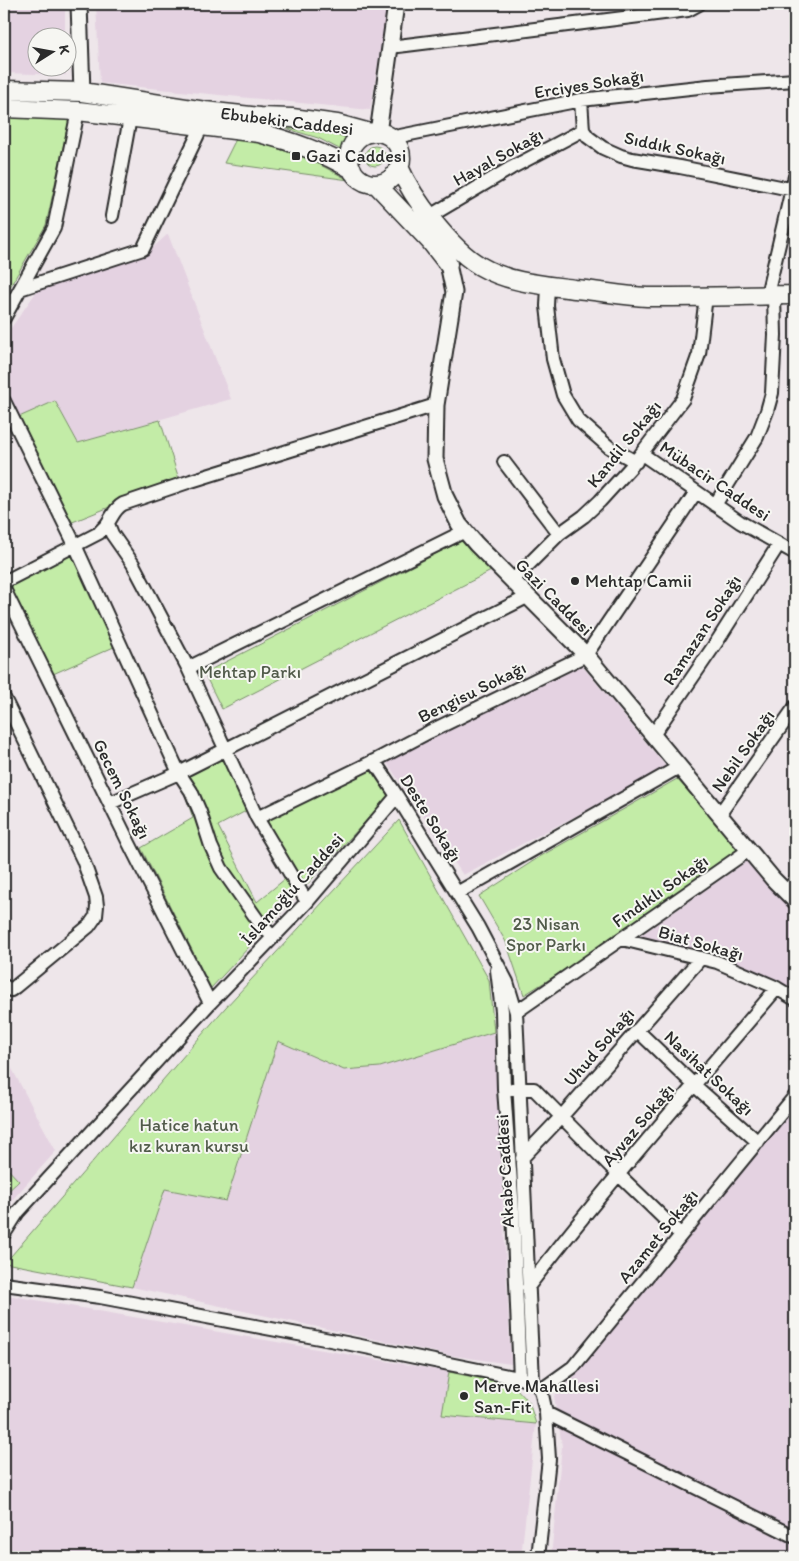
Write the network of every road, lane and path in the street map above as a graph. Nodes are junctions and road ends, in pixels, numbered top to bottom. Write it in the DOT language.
graph roads {
  1 [pos="79,4"];
  2 [pos="396,4"];
  3 [pos="699,4"];
  4 [pos="390,47"];
  5 [pos="795,80"];
  6 [pos="4,90"];
  7 [pos="82,92"];
  8 [pos="581,100"];
  9 [pos="4,108"];
  10 [pos="78,111"];
  11 [pos="130,118"];
  12 [pos="204,119"];
  13 [pos="583,130"];
  14 [pos="379,134"];
  15 [pos="399,167"];
  16 [pos="352,169"];
  17 [pos="795,176"];
  18 [pos="376,184"];
  19 [pos="794,190"];
  20 [pos="112,216"];
  21 [pos="430,216"];
  22 [pos="448,264"];
  23 [pos="548,286"];
  24 [pos="20,289"];
  25 [pos="795,294"];
  26 [pos="770,295"];
  27 [pos="706,296"];
  28 [pos="4,318"];
  29 [pos="4,401"];
  30 [pos="436,405"];
  31 [pos="639,458"];
  32 [pos="504,462"];
  33 [pos="696,492"];
  34 [pos="716,505"];
  35 [pos="108,524"];
  36 [pos="465,530"];
  37 [pos="559,534"];
  38 [pos="779,544"];
  39 [pos="75,545"];
  40 [pos="794,548"];
  41 [pos="512,581"];
  42 [pos="4,582"];
  43 [pos="4,590"];
  44 [pos="527,597"];
  45 [pos="586,655"];
  46 [pos="188,668"];
  47 [pos="4,698"];
  48 [pos="795,707"];
  49 [pos="653,735"];
  50 [pos="225,749"];
  51 [pos="374,761"];
  52 [pos="679,767"];
  53 [pos="179,772"];
  54 [pos="397,796"];
  55 [pos="110,803"];
  56 [pos="719,815"];
  57 [pos="257,818"];
  58 [pos="750,850"];
  59 [pos="793,891"];
  60 [pos="457,893"];
  61 [pos="307,902"];
  62 [pos="273,937"];
  63 [pos="622,939"];
  64 [pos="700,958"];
  65 [pos="496,962"];
  66 [pos="4,986"];
  67 [pos="777,988"];
  68 [pos="795,999"];
  69 [pos="210,1003"];
  70 [pos="516,1012"];
  71 [pos="637,1030"];
  72 [pos="694,1085"];
  73 [pos="518,1088"];
  74 [pos="504,1089"];
  75 [pos="795,1096"];
  76 [pos="562,1116"];
  77 [pos="758,1142"];
  78 [pos="522,1158"];
  79 [pos="619,1175"];
  80 [pos="4,1234"];
  81 [pos="682,1235"];
  82 [pos="4,1284"];
  83 [pos="528,1287"];
  84 [pos="520,1378"];
  85 [pos="537,1386"];
  86 [pos="546,1413"];
  87 [pos="795,1537"];
  88 [pos="538,1557"];
  1 -- 7 [label="street"];
  2 -- 4 [label="street"];
  3 -- 4 [label="street"];
  4 -- 14 [label="street"];
  5 -- 8 [label="street, Erciyes Sokağı"];
  6 -- 7 [label="main road, Ebubekir Caddesi"];
  7 -- 10 [label="main road"];
  7 -- 12 [label="main road, Ebubekir Caddesi"];
  8 -- 13 [label="street"];
  8 -- 14 [label="street, Erciyes Sokağı"];
  9 -- 10 [label="main road, Ebubekir Caddesi"];
  10 -- 11 [label="main road, Ebubekir Caddesi"];
  10 -- 24 [label="street"];
  11 -- 12 [label="main road, Ebubekir Caddesi"];
  11 -- 20 [label="street"];
  12 -- 14 [label="main road, Ebubekir Caddesi"];
  12 -- 16 [label="main road, Ebubekir Caddesi"];
  12 -- 24 [label="street, Ebubekir Caddesi"];
  13 -- 19 [label="street, Sıddık Sokağı"];
  13 -- 21 [label="street, Hayal Sokağı"];
  14 -- 15 [label="main road"];
  14 -- 16 [label="main road"];
  15 -- 18 [label="main road"];
  15 -- 21 [label="main road"];
  16 -- 18 [label="main road"];
  17 -- 19 [label="street"];
  18 -- 22 [label="main road"];
  19 -- 26 [label="street"];
  21 -- 22 [label="main road"];
  21 -- 23 [label="main road"];
  22 -- 30 [label="street, Gazi Caddesi"];
  23 -- 27 [label="main road"];
  23 -- 31 [label="street, Mübacir Caddesi"];
  24 -- 28 [label="street"];
  25 -- 26 [label="main road"];
  26 -- 27 [label="main road"];
  26 -- 34 [label="street"];
  27 -- 31 [label="street, Kandil Sokağı"];
  29 -- 39 [label="street"];
  30 -- 35 [label="street"];
  30 -- 36 [label="street, Gazi Caddesi"];
  31 -- 33 [label="street, Mübacir Caddesi"];
  31 -- 37 [label="street, Kandil Sokağı"];
  32 -- 37 [label="street"];
  33 -- 34 [label="street, Mübacir Caddesi"];
  33 -- 45 [label="street"];
  34 -- 38 [label="street, Mübacir Caddesi"];
  35 -- 39 [label="street"];
  35 -- 46 [label="street"];
  36 -- 41 [label="street, Gazi Caddesi"];
  36 -- 46 [label="street"];
  37 -- 41 [label="street, Kandil Sokağı"];
  38 -- 40 [label="street, Mübacir Caddesi"];
  38 -- 49 [label="street, Ramazan Sokağı"];
  39 -- 42 [label="street"];
  39 -- 53 [label="street"];
  41 -- 44 [label="street, Gazi Caddesi"];
  43 -- 55 [label="street, Gecem Sokağı"];
  44 -- 45 [label="street, Gazi Caddesi"];
  44 -- 50 [label="street"];
  45 -- 49 [label="street, Gazi Caddesi"];
  45 -- 51 [label="street, Bengisu Sokağı"];
  46 -- 50 [label="street"];
  47 -- 66 [label="street"];
  48 -- 56 [label="street, Nebil Sokağı"];
  49 -- 52 [label="street, Gazi Caddesi"];
  50 -- 53 [label="street"];
  50 -- 57 [label="street"];
  51 -- 54 [label="street, Deste Sokağı"];
  51 -- 57 [label="street, Bengisu Sokağı"];
  52 -- 56 [label="street, Gazi Caddesi"];
  52 -- 60 [label="street"];
  53 -- 55 [label="street"];
  53 -- 62 [label="street"];
  54 -- 60 [label="street, Deste Sokağı"];
  54 -- 61 [label="street, İslamoğlu Caddesi"];
  55 -- 69 [label="street, Gecem Sokağı"];
  56 -- 58 [label="street, Gazi Caddesi"];
  57 -- 61 [label="street"];
  58 -- 59 [label="street, Gazi Caddesi"];
  58 -- 63 [label="street, Fındıklı Sokağı"];
  60 -- 65 [label="street, Akabe Caddesi"];
  61 -- 62 [label="street, İslamoğlu Caddesi"];
  62 -- 69 [label="street, İslamoğlu Caddesi"];
  63 -- 64 [label="street, Biat Sokağı"];
  63 -- 70 [label="street, Fındıklı Sokağı"];
  64 -- 67 [label="street, Biat Sokağı"];
  64 -- 71 [label="street, Uhud Sokağı"];
  65 -- 70 [label="street, Akabe Caddesi"];
  65 -- 74 [label="street, Akabe Caddesi"];
  67 -- 68 [label="street, Biat Sokağı"];
  67 -- 72 [label="street, Ayvaz Sokağı"];
  69 -- 80 [label="street, İslamoğlu Caddesi"];
  70 -- 73 [label="street, Akabe Caddesi"];
  71 -- 72 [label="street, Nasihat Sokağı"];
  71 -- 76 [label="street, Uhud Sokağı"];
  72 -- 77 [label="street, Nasihat Sokağı"];
  72 -- 79 [label="street, Ayvaz Sokağı"];
  73 -- 74 [label="street"];
  73 -- 76 [label="street"];
  73 -- 78 [label="street, Akabe Caddesi"];
  74 -- 84 [label="street, Akabe Caddesi"];
  75 -- 77 [label="street, Azamet Sokağı"];
  76 -- 78 [label="street, Uhud Sokağı"];
  76 -- 79 [label="street"];
  77 -- 81 [label="street, Azamet Sokağı"];
  78 -- 83 [label="street, Akabe Caddesi"];
  79 -- 81 [label="street"];
  79 -- 83 [label="street, Ayvaz Sokağı"];
  81 -- 85 [label="street, Azamet Sokağı"];
  82 -- 84 [label="street"];
  83 -- 85 [label="street, Akabe Caddesi"];
  84 -- 85 [label="street"];
  85 -- 86 [label="street, Akabe Caddesi"];
  86 -- 87 [label="street"];
  86 -- 88 [label="street, Akabe Caddesi"];
}
